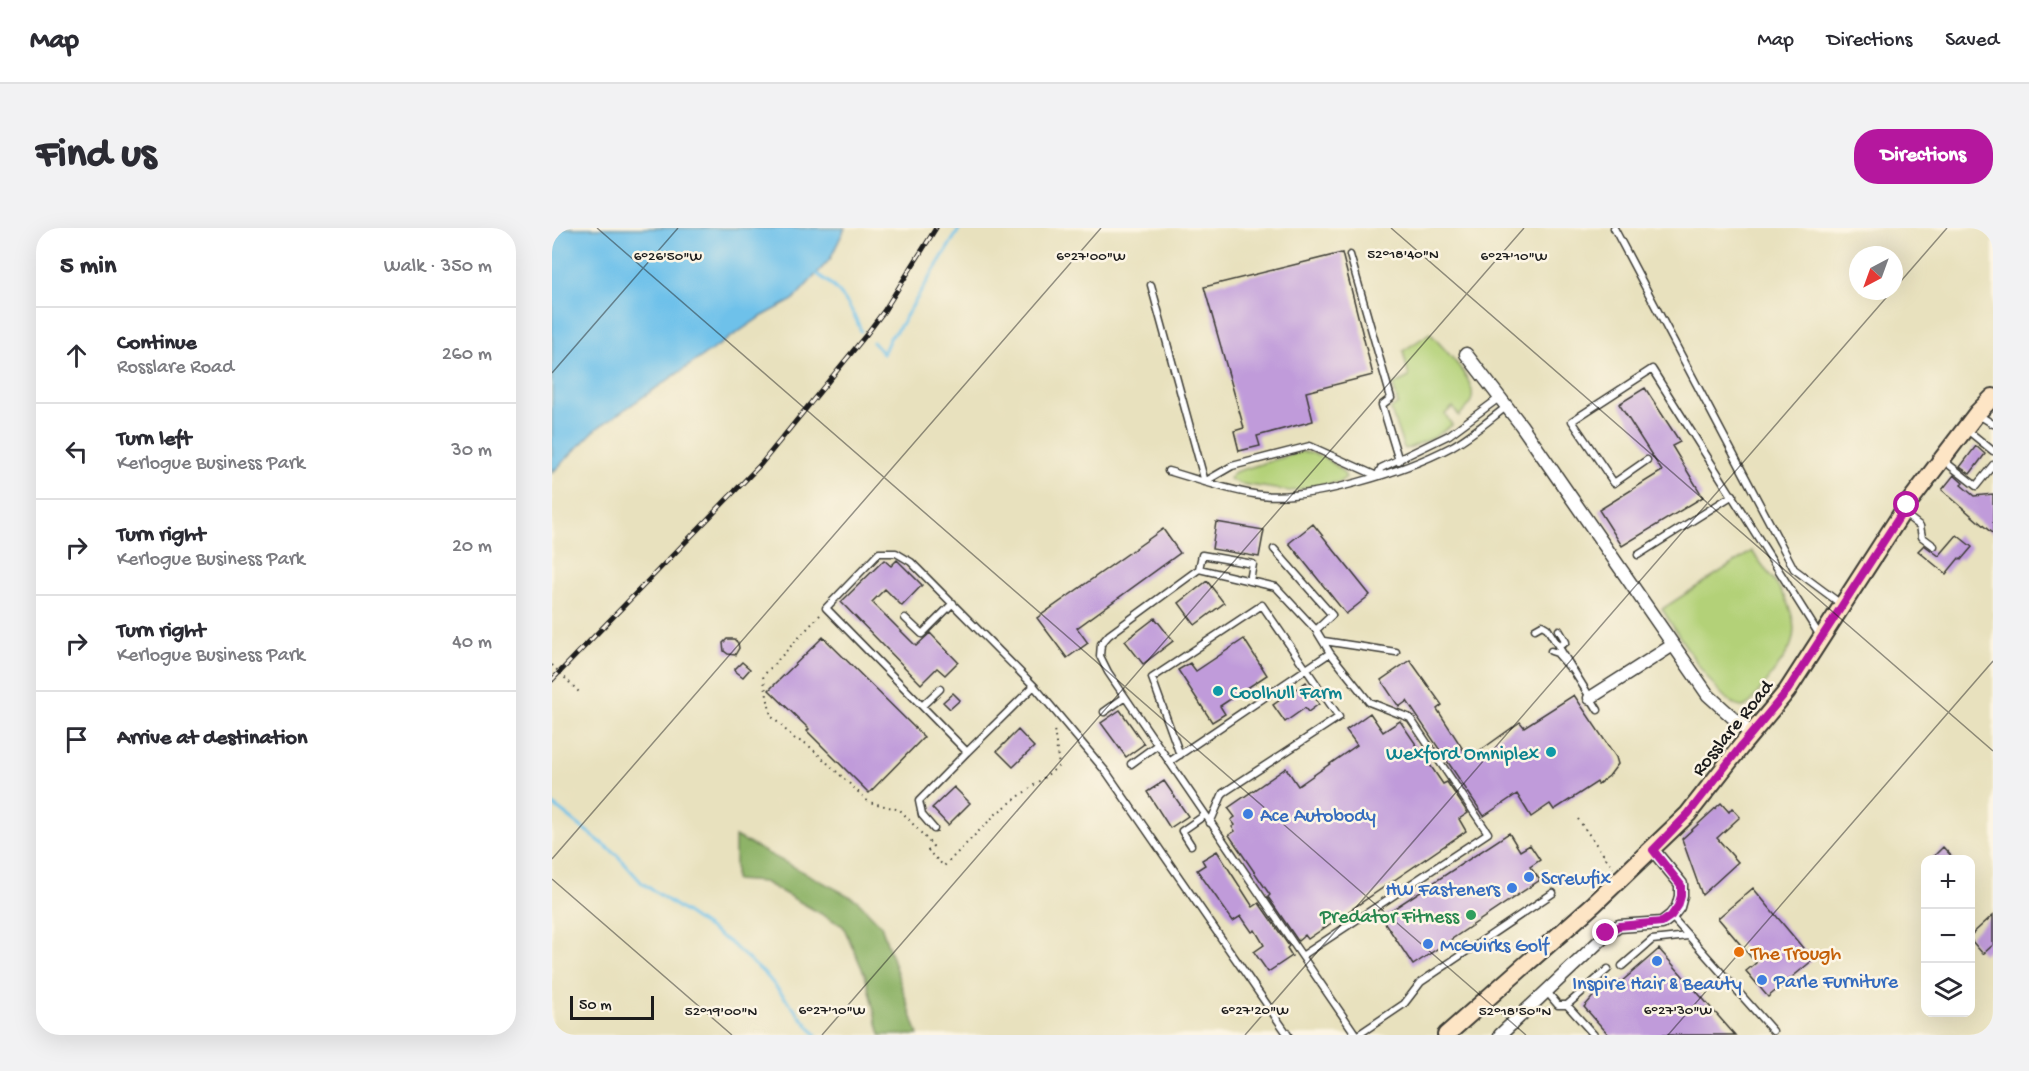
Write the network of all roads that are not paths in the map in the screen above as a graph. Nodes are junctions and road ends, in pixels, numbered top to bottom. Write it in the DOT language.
graph roads {
  1 [pos="1614,228"];
  2 [pos="1350,255"];
  3 [pos="1151,285"];
  4 [pos="1466,354"];
  5 [pos="1993,397"];
  6 [pos="1503,402"];
  7 [pos="1977,413"];
  8 [pos="1993,424"];
  9 [pos="1966,428"];
  10 [pos="1993,451"];
  11 [pos="1647,460"];
  12 [pos="1942,460"];
  13 [pos="1399,461"];
  14 [pos="1993,465"];
  15 [pos="1168,471"];
  16 [pos="1377,476"];
  17 [pos="1205,482"];
  18 [pos="1732,495"];
  19 [pos="1902,512"];
  20 [pos="1934,546"];
  21 [pos="1274,549"];
  22 [pos="1638,555"];
  23 [pos="1199,569"];
  24 [pos="1250,581"];
  25 [pos="953,603"];
  26 [pos="1842,604"];
  27 [pos="905,618"];
  28 [pos="1534,629"];
  29 [pos="1316,630"];
  30 [pos="1559,630"];
  31 [pos="1822,639"];
  32 [pos="1324,641"];
  33 [pos="1673,645"];
  34 [pos="1559,646"];
  35 [pos="1551,651"];
  36 [pos="1396,652"];
  37 [pos="1330,653"];
  38 [pos="1570,668"];
  39 [pos="1306,669"];
  40 [pos="1034,686"];
  41 [pos="940,688"];
  42 [pos="1125,697"];
  43 [pos="1590,699"];
  44 [pos="922,706"];
  45 [pos="1598,710"];
  46 [pos="1104,712"];
  47 [pos="1751,734"];
  48 [pos="1157,745"];
  49 [pos="967,752"];
  50 [pos="1180,755"];
  51 [pos="1169,762"];
  52 [pos="1131,764"];
  53 [pos="1205,815"];
  54 [pos="1210,823"];
  55 [pos="934,829"];
  56 [pos="1191,845"];
  57 [pos="1653,850"];
  58 [pos="1552,893"];
  59 [pos="1671,916"];
  60 [pos="1688,936"];
  61 [pos="1302,956"];
  62 [pos="1622,966"];
  63 [pos="1608,969"];
  64 [pos="1547,992"];
  65 [pos="1567,1005"];
  66 [pos="1773,1031"];
  67 [pos="1288,1035"];
  68 [pos="1357,1035"];
  69 [pos="1446,1035"];
  70 [pos="1500,1035"];
  71 [pos="1594,1035"];
  1 -- 26 [label="lane"];
  2 -- 13 [label="lane"];
  3 -- 17 [label="lane"];
  4 -- 6 [label="street"];
  5 -- 7 [label="main road, Rosslare Road"];
  6 -- 13 [label="lane"];
  6 -- 16 [label="lane"];
  6 -- 33 [label="street"];
  7 -- 8 [label="lane"];
  7 -- 9 [label="main road, Rosslare Road"];
  9 -- 10 [label="lane"];
  9 -- 12 [label="main road, Rosslare Road"];
  11 -- 18 [label="lane"];
  12 -- 14 [label="lane"];
  12 -- 19 [label="main road, Rosslare Road"];
  13 -- 16 [label="lane"];
  15 -- 17 [label="lane"];
  16 -- 17 [label="lane"];
  16 -- 17 [label="lane"];
  18 -- 22 [label="lane"];
  18 -- 31 [label="lane"];
  19 -- 20 [label="lane"];
  19 -- 26 [label="main road, Rosslare Road"];
  21 -- 29 [label="lane"];
  23 -- 24 [label="lane"];
  23 -- 24 [label="lane"];
  23 -- 42 [label="lane"];
  24 -- 29 [label="lane"];
  25 -- 27 [label="lane"];
  25 -- 40 [label="lane"];
  25 -- 44 [label="lane"];
  26 -- 31 [label="main road, Rosslare Road"];
  28 -- 34 [label="lane"];
  29 -- 32 [label="lane"];
  30 -- 34 [label="lane"];
  31 -- 47 [label="main road, Rosslare Road"];
  32 -- 36 [label="lane"];
  32 -- 37 [label="lane"];
  33 -- 43 [label="street"];
  33 -- 47 [label="street"];
  34 -- 38 [label="lane"];
  35 -- 38 [label="lane"];
  37 -- 39 [label="lane"];
  37 -- 61 [label="lane"];
  38 -- 43 [label="lane"];
  39 -- 50 [label="lane"];
  39 -- 50 [label="lane"];
  39 -- 54 [label="lane"];
  40 -- 49 [label="lane"];
  40 -- 67 [label="lane"];
  41 -- 44 [label="lane"];
  42 -- 46 [label="lane"];
  42 -- 48 [label="lane"];
  43 -- 45 [label="lane"];
  44 -- 49 [label="lane"];
  47 -- 57 [label="main road, Rosslare Road"];
  48 -- 51 [label="lane"];
  48 -- 52 [label="lane"];
  49 -- 55 [label="lane"];
  50 -- 51 [label="lane"];
  51 -- 53 [label="lane"];
  53 -- 54 [label="lane"];
  53 -- 56 [label="lane"];
  54 -- 61 [label="lane"];
  57 -- 59 [label="street"];
  57 -- 69 [label="main road, Rosslare Road"];
  58 -- 68 [label="lane"];
  59 -- 60 [label="lane"];
  59 -- 64 [label="street"];
  60 -- 62 [label="lane"];
  60 -- 66 [label="lane"];
  61 -- 68 [label="lane"];
  63 -- 65 [label="lane"];
  64 -- 65 [label="lane"];
  64 -- 70 [label="street"];
  65 -- 71 [label="lane"];
}
